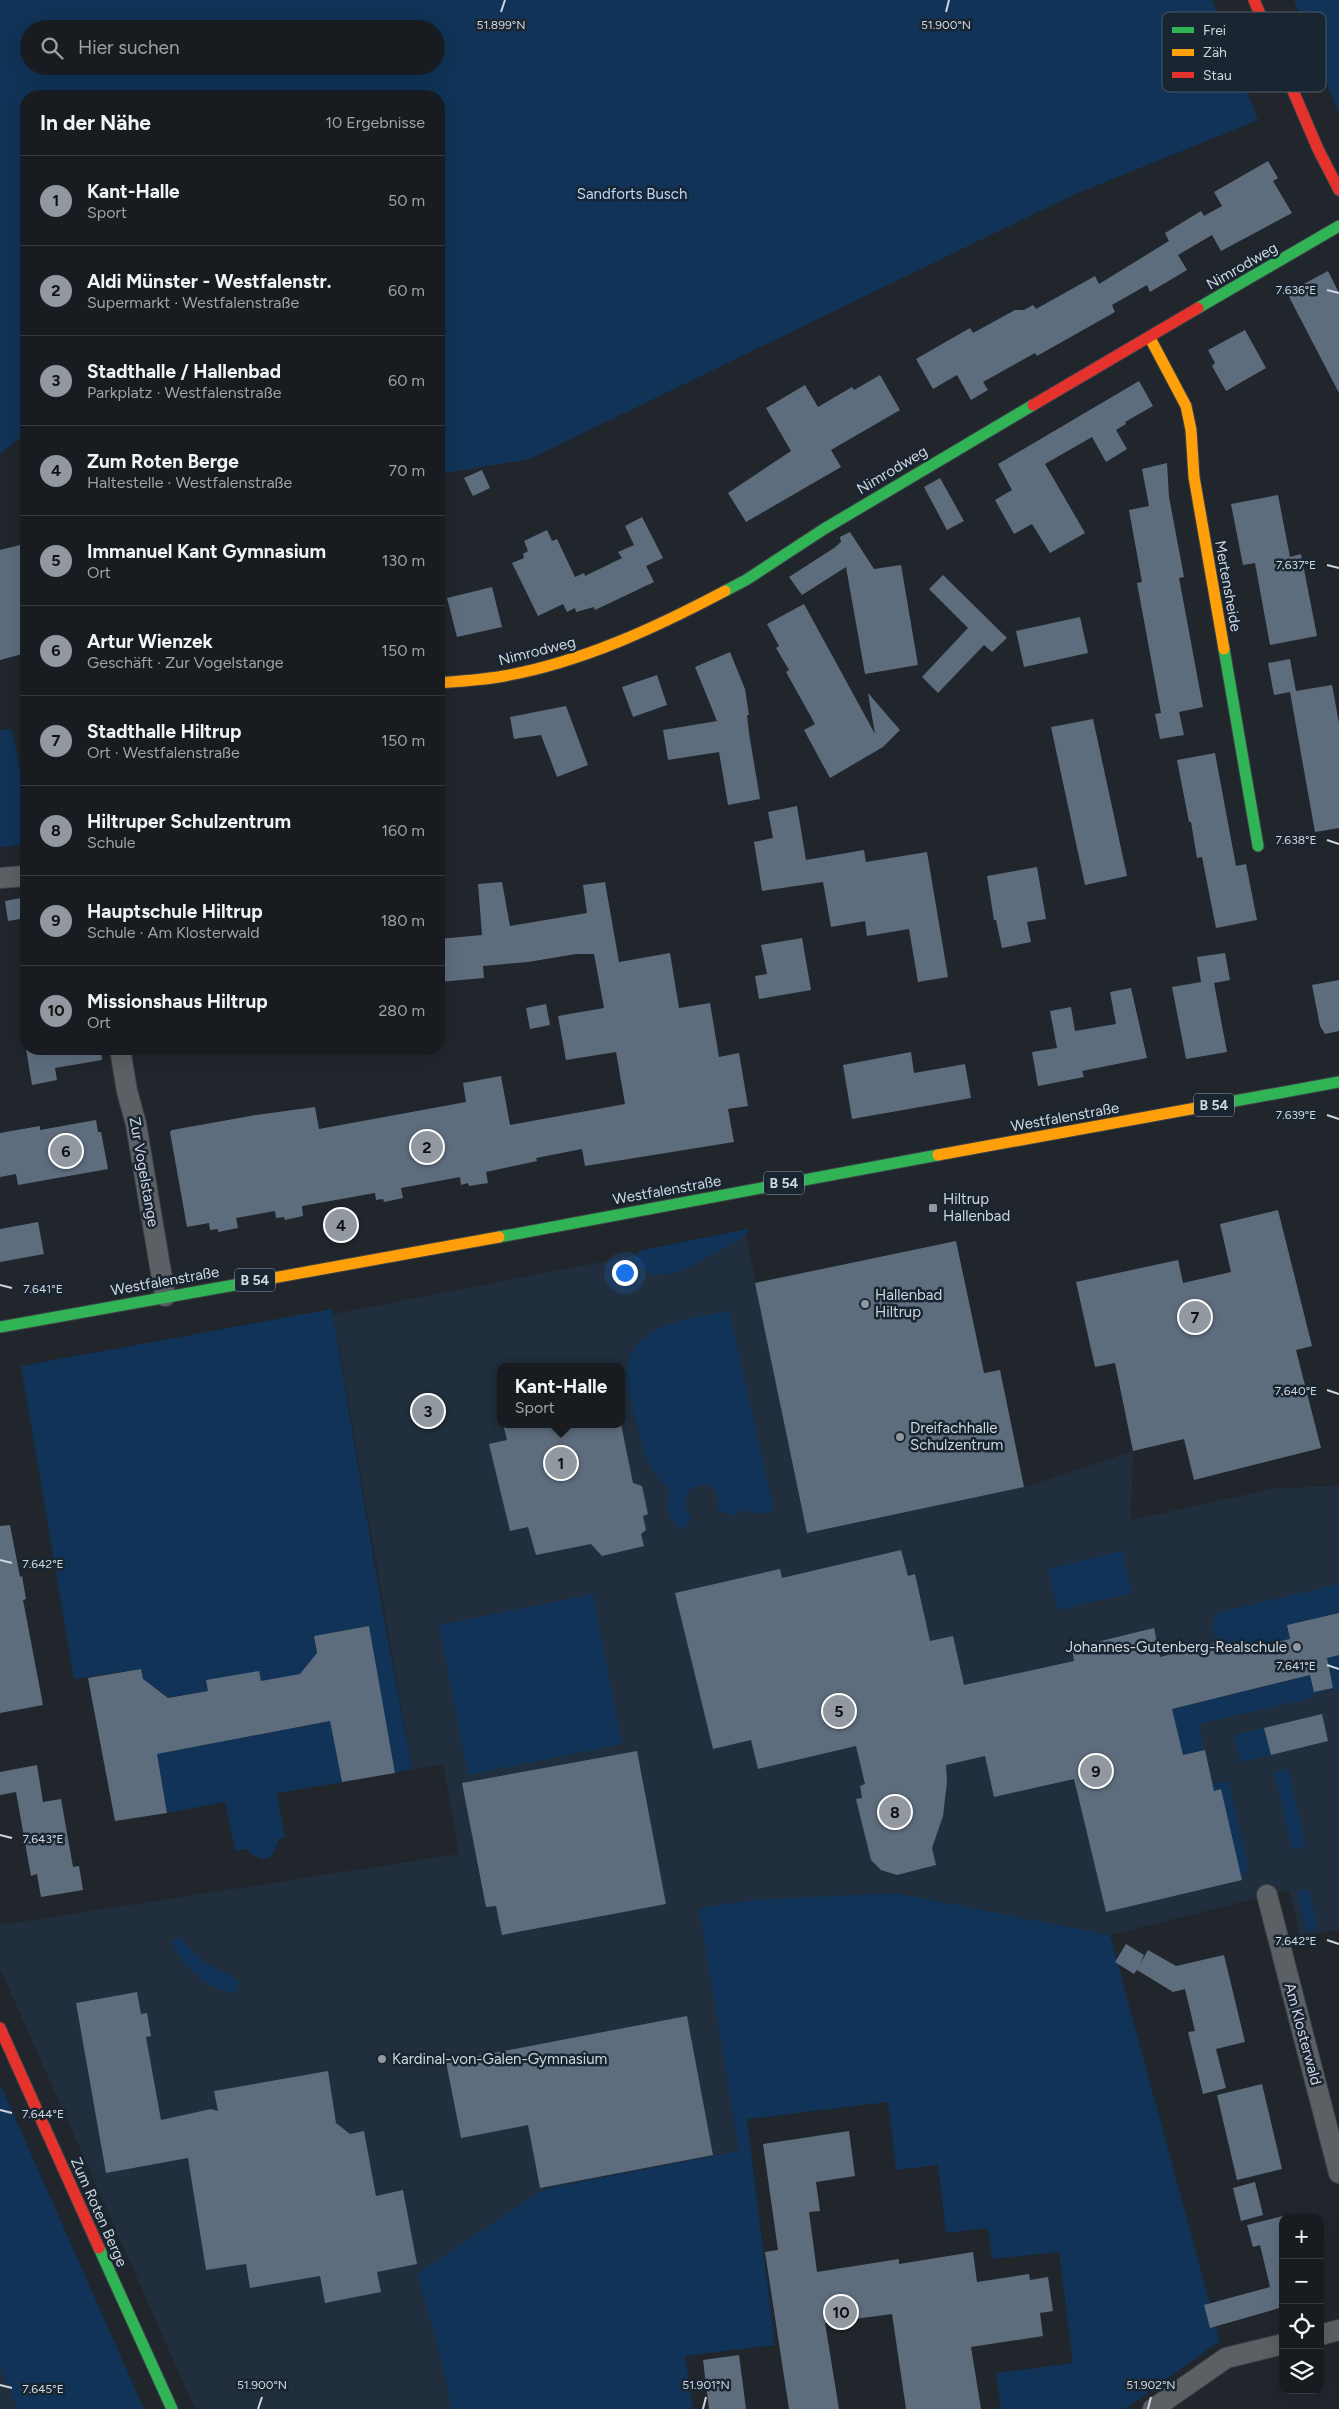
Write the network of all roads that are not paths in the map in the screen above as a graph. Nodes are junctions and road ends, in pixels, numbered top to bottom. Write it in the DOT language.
graph roads {
  1 [pos="1254,0"];
  2 [pos="1259,12"];
  3 [pos="1294,92"];
  4 [pos="1339,190"];
  5 [pos="1339,226"];
  6 [pos="1150,338"];
  7 [pos="445,682"];
  8 [pos="1258,846"];
  9 [pos="20,876"];
  10 [pos="0,878"];
  11 [pos="121,1055"];
  12 [pos="1339,1082"];
  13 [pos="165,1296"];
  14 [pos="0,1327"];
  15 [pos="1267,1895"];
  16 [pos="0,2028"];
  17 [pos="1339,2173"];
  18 [pos="1339,2330"];
  19 [pos="1324,2334"];
  20 [pos="1279,2345"];
  21 [pos="172,2409"];
  22 [pos="1153,2409"];
  1 -- 2 [label="street"];
  3 -- 4 [label="street"];
  5 -- 6 [label="street, Nimrodweg"];
  6 -- 7 [label="street, Nimrodweg"];
  6 -- 8 [label="street, Mertensheide"];
  9 -- 10 [label="street"];
  11 -- 13 [label="street, Zur Vogelstange"];
  12 -- 13 [label="street, Westfalenstraße / B 54"];
  13 -- 14 [label="street, Westfalenstraße / B 54"];
  15 -- 17 [label="street, Am Klosterwald"];
  16 -- 21 [label="street, Zum Roten Berge"];
  18 -- 19 [label="street"];
  20 -- 22 [label="street"];
}
